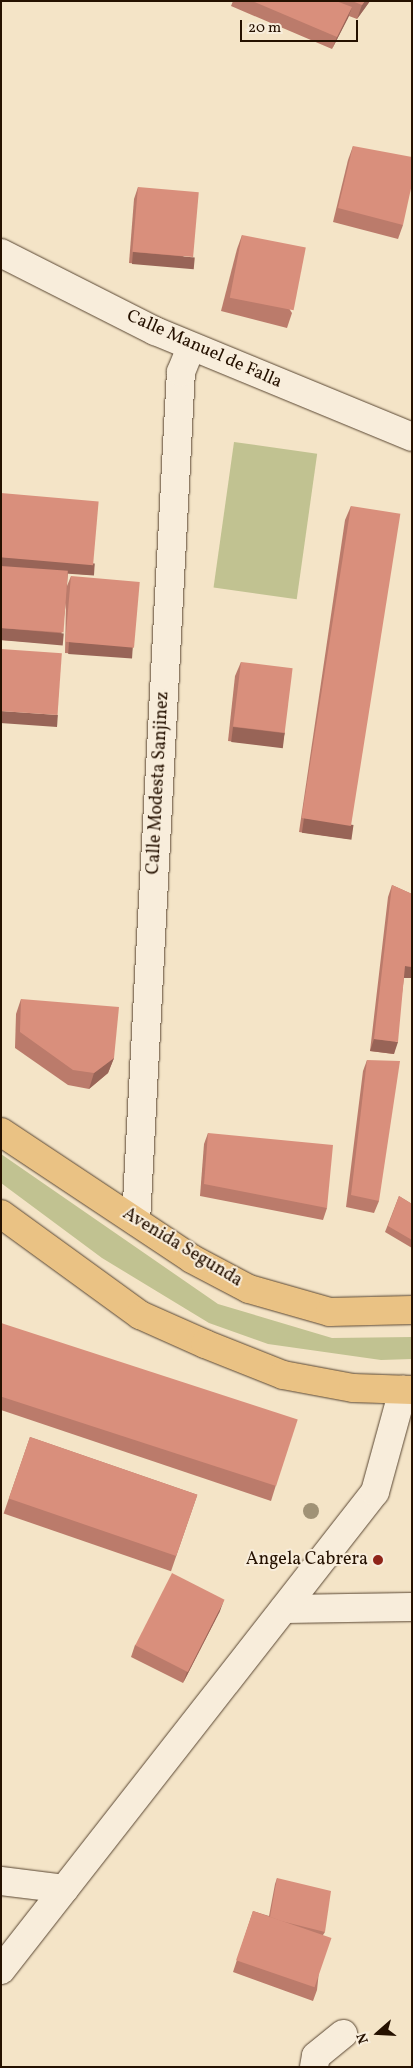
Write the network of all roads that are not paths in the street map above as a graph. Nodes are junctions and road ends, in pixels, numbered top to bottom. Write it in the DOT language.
graph roads {
  1 [pos="1,253"];
  2 [pos="191,347"];
  3 [pos="412,437"];
  4 [pos="1,1132"];
  5 [pos="1,1214"];
  6 [pos="136,1221"];
  7 [pos="412,1310"];
  8 [pos="408,1390"];
  9 [pos="412,1606"];
  10 [pos="284,1609"];
  11 [pos="1,1881"];
  12 [pos="65,1890"];
  13 [pos="1,1970"];
  14 [pos="343,2034"];
  15 [pos="314,2067"];
  1 -- 2 [label="street, Calle Manuel de Falla"];
  2 -- 3 [label="street, Calle Manuel de Falla"];
  2 -- 6 [label="street, Calle Modesta Sanjinez"];
  4 -- 6 [label="main road, Avenida Segunda"];
  5 -- 8 [label="main road"];
  6 -- 7 [label="main road, Avenida Segunda"];
  8 -- 10 [label="street"];
  9 -- 10 [label="street"];
  10 -- 12 [label="street"];
  11 -- 12 [label="street"];
  12 -- 13 [label="street"];
  14 -- 15 [label="street"];
}
